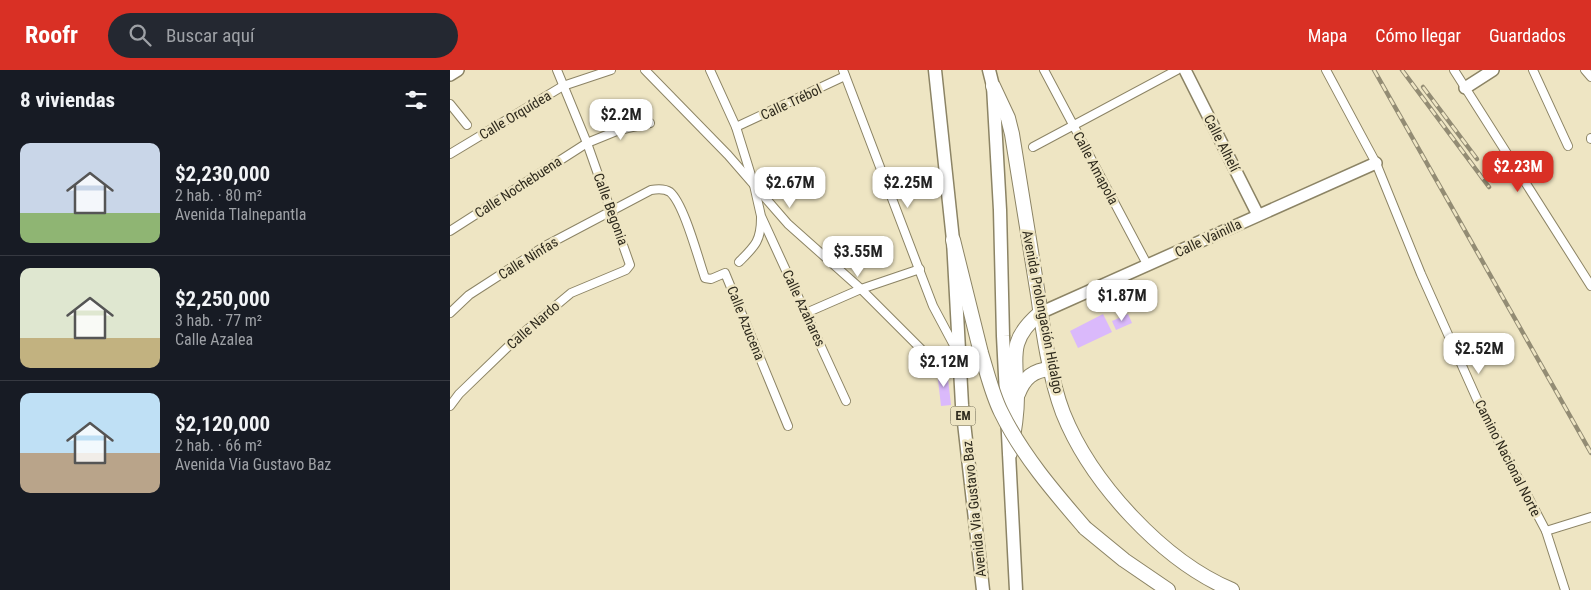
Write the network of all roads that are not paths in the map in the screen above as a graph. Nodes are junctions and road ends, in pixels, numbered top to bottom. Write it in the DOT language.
graph roads {
  1 [pos="458,70"];
  2 [pos="557,70"];
  3 [pos="611,70"];
  4 [pos="645,70"];
  5 [pos="710,70"];
  6 [pos="935,70"];
  7 [pos="989,70"];
  8 [pos="1044,70"];
  9 [pos="1177,70"];
  10 [pos="1185,70"];
  11 [pos="1326,70"];
  12 [pos="1454,70"];
  13 [pos="1493,70"];
  14 [pos="1533,70"];
  15 [pos="1585,70"];
  16 [pos="844,73"];
  17 [pos="450,74"];
  18 [pos="1591,77"];
  19 [pos="563,86"];
  20 [pos="993,86"];
  21 [pos="1465,88"];
  22 [pos="450,104"];
  23 [pos="650,123"];
  24 [pos="467,125"];
  25 [pos="1073,126"];
  26 [pos="736,127"];
  27 [pos="587,143"];
  28 [pos="1568,146"];
  29 [pos="1033,147"];
  30 [pos="450,154"];
  31 [pos="1376,163"];
  32 [pos="754,185"];
  33 [pos="668,191"];
  34 [pos="611,211"];
  35 [pos="1258,215"];
  36 [pos="762,216"];
  37 [pos="450,231"];
  38 [pos="953,240"];
  39 [pos="739,262"];
  40 [pos="630,265"];
  41 [pos="1148,266"];
  42 [pos="920,269"];
  43 [pos="1591,286"];
  44 [pos="861,289"];
  45 [pos="450,313"];
  46 [pos="1040,313"];
  47 [pos="806,314"];
  48 [pos="959,355"];
  49 [pos="928,356"];
  50 [pos="1051,369"];
  51 [pos="1017,397"];
  52 [pos="846,401"];
  53 [pos="450,406"];
  54 [pos="788,426"];
  55 [pos="1010,453"];
  56 [pos="1591,517"];
  57 [pos="1546,531"];
  58 [pos="983,590"];
  59 [pos="1016,590"];
  60 [pos="1168,590"];
  61 [pos="1232,590"];
  62 [pos="1565,590"];
  1 -- 17 [label="street"];
  2 -- 19 [label="street, Calle Begonia"];
  3 -- 19 [label="street, Calle Orquídea"];
  4 -- 32 [label="street"];
  5 -- 26 [label="street, Calle Azahares"];
  6 -- 38 [label="main road, Avenida Via Gustavo Baz / EM"];
  7 -- 20 [label="main road"];
  8 -- 25 [label="street, Calle Amapola"];
  9 -- 25 [label="street"];
  10 -- 35 [label="street, Calle Alhelí"];
  11 -- 31 [label="street, Camino Nacional Norte"];
  12 -- 21 [label="street"];
  13 -- 21 [label="street"];
  14 -- 28 [label="street"];
  15 -- 18 [label="street"];
  16 -- 26 [label="street, Calle Trébol"];
  16 -- 42 [label="street"];
  19 -- 27 [label="street, Calle Begonia"];
  19 -- 30 [label="street, Calle Orquídea"];
  20 -- 46 [label="highway, Avenida Prolongación Hidalgo"];
  20 -- 55 [label="main road"];
  21 -- 43 [label="street"];
  22 -- 24 [label="street"];
  23 -- 27 [label="street, Calle Nochebuena"];
  25 -- 29 [label="street"];
  25 -- 41 [label="street, Calle Amapola"];
  26 -- 32 [label="street, Calle Azahares"];
  27 -- 34 [label="street, Calle Begonia"];
  27 -- 37 [label="street, Calle Nochebuena"];
  31 -- 35 [label="street, Calle Vainilla"];
  31 -- 57 [label="street, Camino Nacional Norte"];
  32 -- 36 [label="street, Calle Azahares"];
  32 -- 44 [label="street"];
  33 -- 34 [label="street, Calle Ninfas"];
  33 -- 54 [label="street, Calle Azucena"];
  34 -- 40 [label="street, Calle Begonia"];
  34 -- 45 [label="street, Calle Ninfas"];
  35 -- 41 [label="street, Calle Vainilla"];
  36 -- 39 [label="street, Calle Azahares"];
  36 -- 47 [label="street, Calle Azahares"];
  38 -- 48 [label="main road, Avenida Via Gustavo Baz / EM"];
  38 -- 60 [label="highway, bridge"];
  40 -- 53 [label="street, Calle Nardo"];
  41 -- 46 [label="street, Calle Vainilla"];
  42 -- 44 [label="street"];
  42 -- 48 [label="street"];
  44 -- 47 [label="street"];
  44 -- 49 [label="street"];
  46 -- 50 [label="highway, Avenida Prolongación Hidalgo"];
  46 -- 51 [label="highway"];
  47 -- 52 [label="street, Calle Azahares"];
  48 -- 58 [label="main road, Avenida Via Gustavo Baz / EM"];
  50 -- 51 [label="highway"];
  50 -- 61 [label="highway, Avenida Prolongación Hidalgo"];
  51 -- 55 [label="highway"];
  55 -- 59 [label="main road"];
  56 -- 57 [label="street"];
  57 -- 62 [label="street, Camino Nacional Norte"];
}
